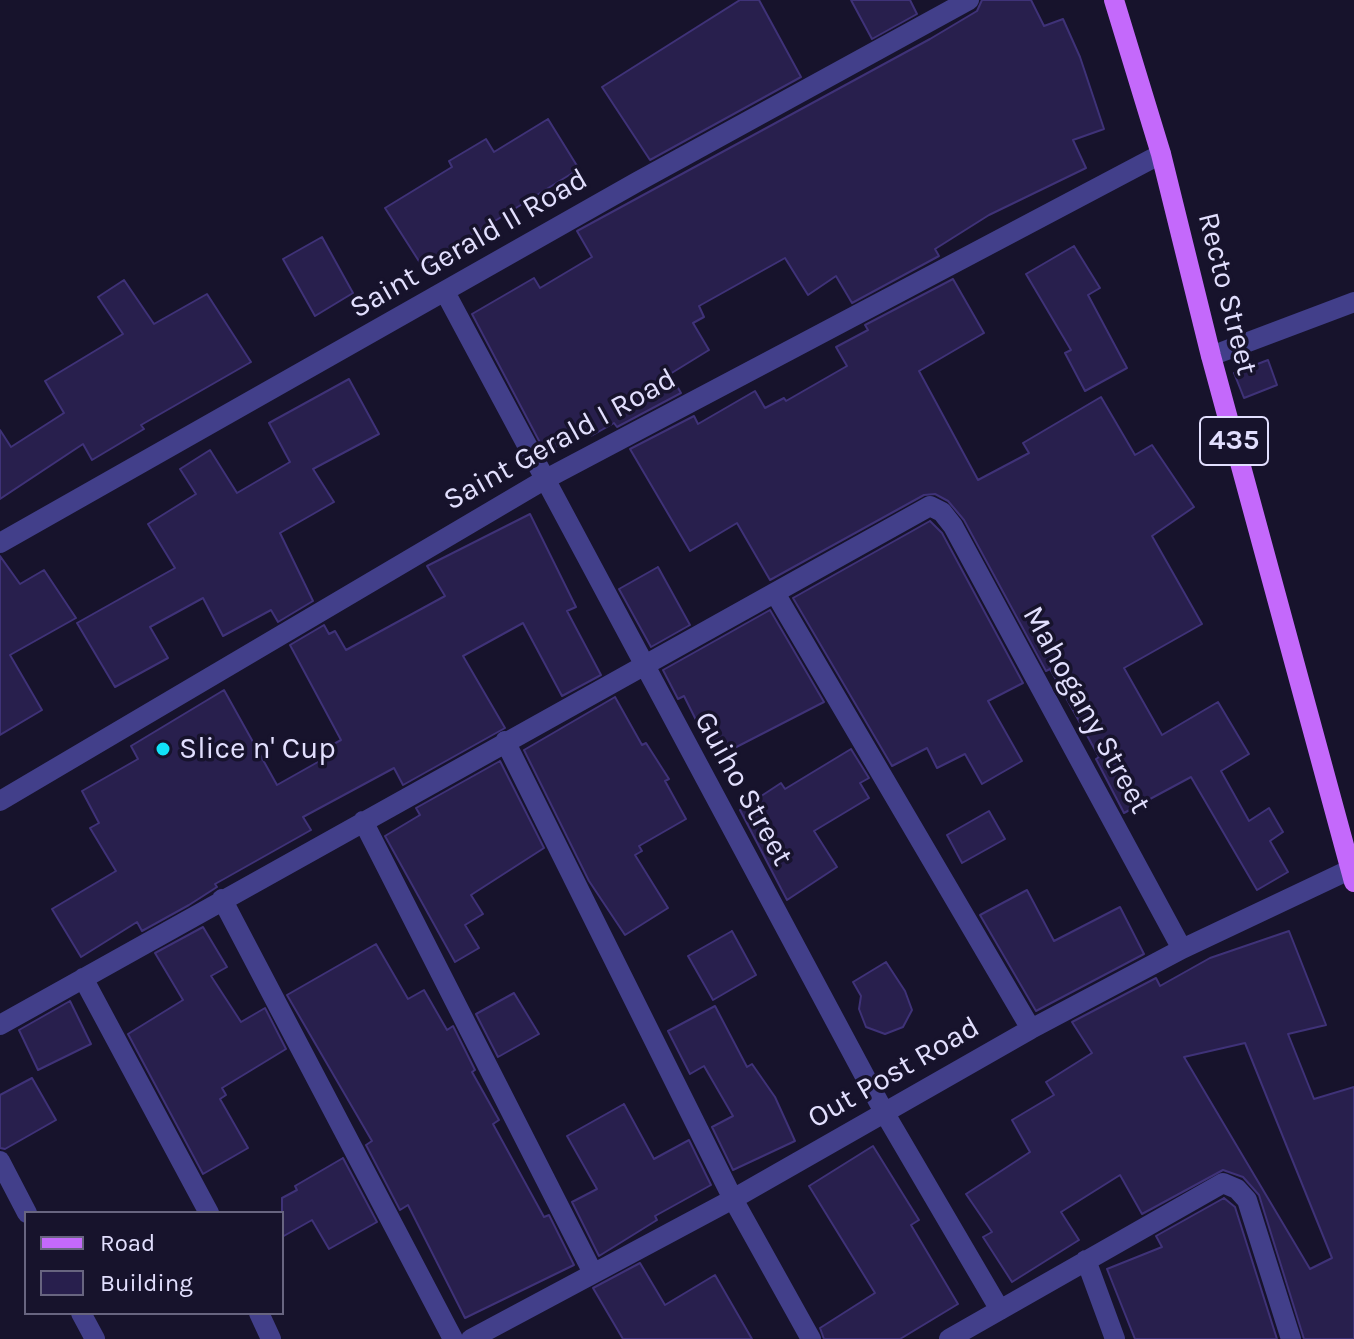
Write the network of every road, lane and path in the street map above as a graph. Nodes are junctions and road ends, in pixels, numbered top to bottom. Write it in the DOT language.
graph roads {
  1 [pos="969,0"];
  2 [pos="1114,0"];
  3 [pos="1161,154"];
  4 [pos="445,292"];
  5 [pos="1354,302"];
  6 [pos="1211,356"];
  7 [pos="544,480"];
  8 [pos="0,543"];
  9 [pos="775,593"];
  10 [pos="643,667"];
  11 [pos="505,741"];
  12 [pos="0,801"];
  13 [pos="363,821"];
  14 [pos="1352,875"];
  15 [pos="222,899"];
  16 [pos="1182,949"];
  17 [pos="83,978"];
  18 [pos="0,1025"];
  19 [pos="1031,1029"];
  20 [pos="884,1112"];
  21 [pos="0,1161"];
  22 [pos="733,1199"];
  23 [pos="26,1211"];
  24 [pos="208,1211"];
  25 [pos="1086,1260"];
  26 [pos="593,1273"];
  27 [pos="1000,1310"];
  28 [pos="82,1315"];
  29 [pos="260,1315"];
  30 [pos="95,1339"];
  31 [pos="271,1339"];
  32 [pos="453,1339"];
  33 [pos="471,1339"];
  34 [pos="811,1339"];
  35 [pos="949,1339"];
  36 [pos="1115,1339"];
  37 [pos="1291,1339"];
  1 -- 4 [label="street, Saint Gerald II Road"];
  2 -- 3 [label="main road, Recto Street / 435"];
  3 -- 6 [label="main road, Recto Street / 435"];
  3 -- 7 [label="street, Saint Gerald I Road"];
  4 -- 7 [label="street, Guiho Street"];
  4 -- 8 [label="street, Saint Gerald II Road"];
  5 -- 6 [label="street"];
  6 -- 14 [label="main road, Recto Street / 435"];
  7 -- 10 [label="street, Guiho Street"];
  7 -- 12 [label="street, Saint Gerald I Road"];
  9 -- 10 [label="street"];
  9 -- 16 [label="street, Mahogany Street"];
  9 -- 19 [label="street"];
  10 -- 11 [label="street"];
  10 -- 20 [label="street, Guiho Street"];
  11 -- 13 [label="street"];
  11 -- 22 [label="street"];
  13 -- 15 [label="street"];
  13 -- 26 [label="street"];
  14 -- 16 [label="street, Out Post Road"];
  15 -- 17 [label="street"];
  15 -- 32 [label="street"];
  16 -- 19 [label="street, Out Post Road"];
  17 -- 18 [label="street"];
  17 -- 24 [label="street"];
  19 -- 20 [label="street, Out Post Road"];
  20 -- 22 [label="street, Out Post Road"];
  20 -- 27 [label="street, Guiho Street"];
  21 -- 23 [label="street"];
  22 -- 26 [label="street, Out Post Road"];
  22 -- 34 [label="street"];
  25 -- 27 [label="street"];
  25 -- 36 [label="street"];
  25 -- 37 [label="street"];
  26 -- 33 [label="street, Out Post Road"];
  27 -- 35 [label="street"];
  28 -- 30 [label="street"];
  29 -- 31 [label="street"];
}
